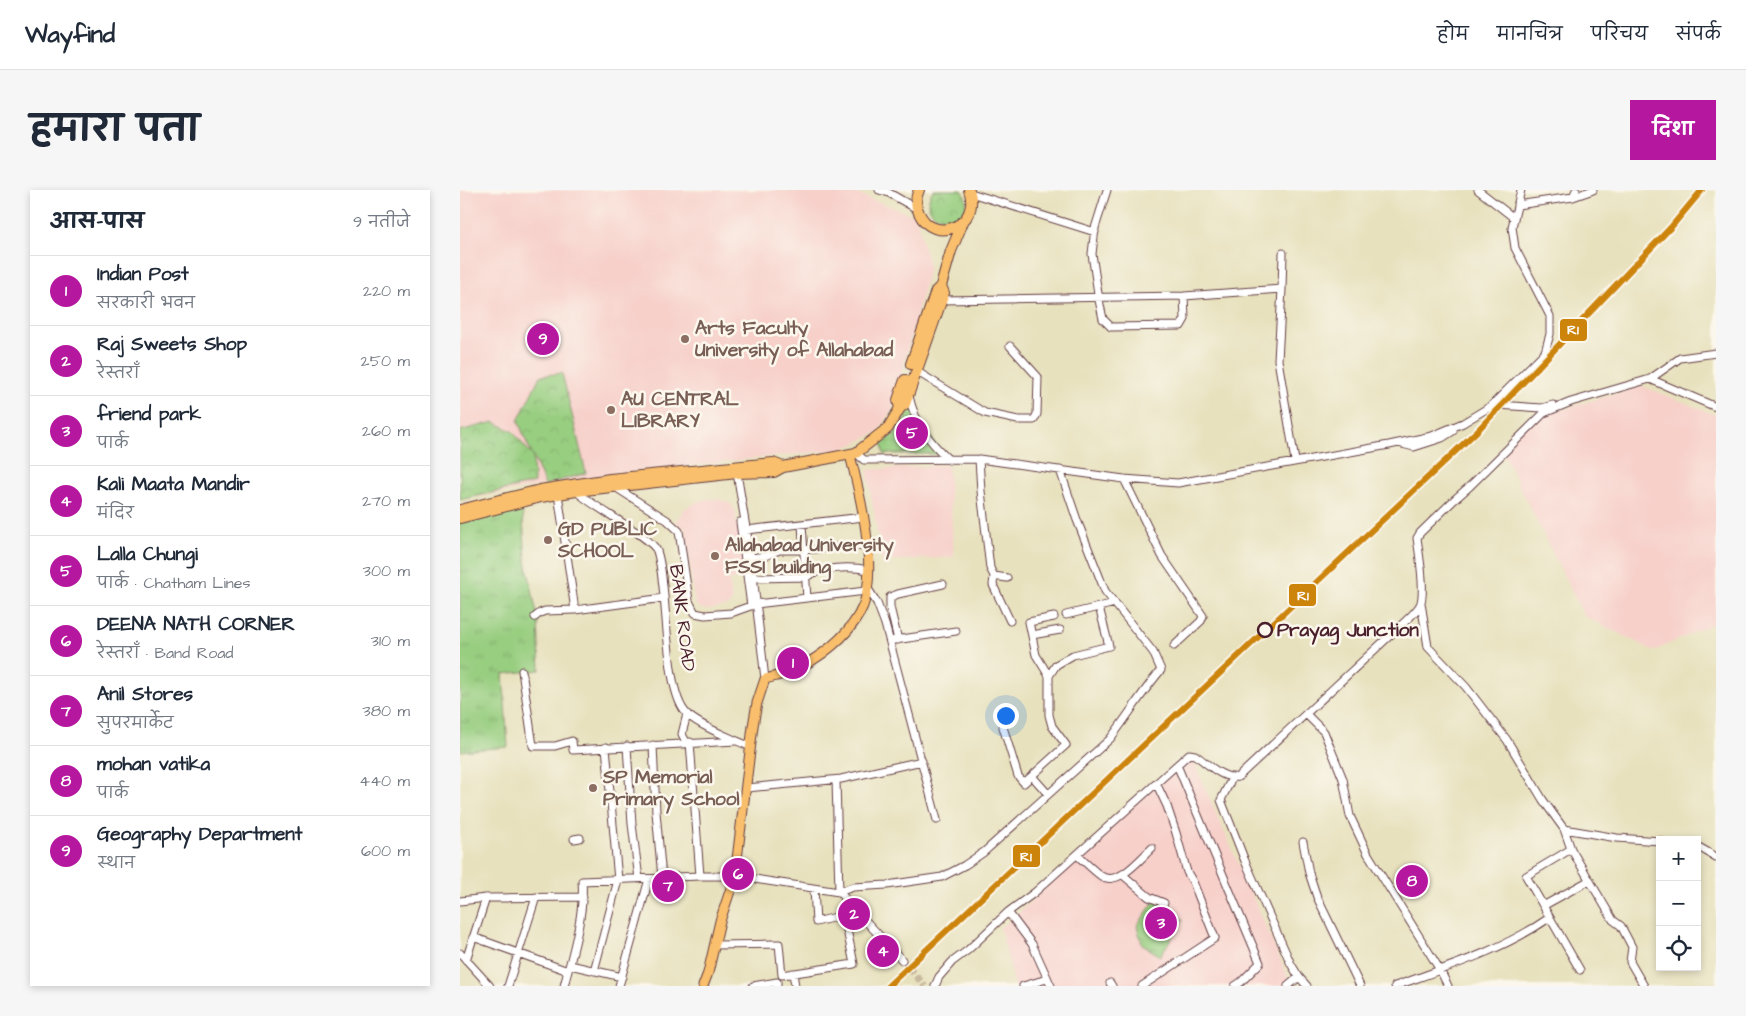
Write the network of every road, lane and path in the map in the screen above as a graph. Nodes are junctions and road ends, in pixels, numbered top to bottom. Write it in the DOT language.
graph roads {
  1 [pos="879,190"];
  2 [pos="919,190"];
  3 [pos="1107,190"];
  4 [pos="1478,190"];
  5 [pos="1521,190"];
  6 [pos="1592,190"];
  7 [pos="891,192"];
  8 [pos="972,194"];
  9 [pos="1575,194"];
  10 [pos="1517,205"];
  11 [pos="917,209"];
  12 [pos="1514,218"];
  13 [pos="963,222"];
  14 [pos="1095,232"];
  15 [pos="1283,252"];
  16 [pos="941,286"];
  17 [pos="1282,289"];
  18 [pos="1184,296"];
  19 [pos="1098,298"];
  20 [pos="941,300"];
  21 [pos="1010,346"];
  22 [pos="1716,353"];
  23 [pos="916,371"];
  24 [pos="1650,379"];
  25 [pos="1635,383"];
  26 [pos="908,393"];
  27 [pos="1716,407"];
  28 [pos="900,408"];
  29 [pos="1400,443"];
  30 [pos="853,454"];
  31 [pos="979,459"];
  32 [pos="949,460"];
  33 [pos="1295,461"];
  34 [pos="783,467"];
  35 [pos="1060,470"];
  36 [pos="737,474"];
  37 [pos="1124,479"];
  38 [pos="614,487"];
  39 [pos="575,488"];
  40 [pos="558,494"];
  41 [pos="737,494"];
  42 [pos="460,510"];
  43 [pos="864,517"];
  44 [pos="460,518"];
  45 [pos="802,525"];
  46 [pos="746,530"];
  47 [pos="867,544"];
  48 [pos="803,550"];
  49 [pos="751,558"];
  50 [pos="868,570"];
  51 [pos="994,576"];
  52 [pos="806,577"];
  53 [pos="753,578"];
  54 [pos="1007,578"];
  55 [pos="943,584"];
  56 [pos="866,589"];
  57 [pos="664,598"];
  58 [pos="807,598"];
  59 [pos="1114,603"];
  60 [pos="1421,603"];
  61 [pos="754,605"];
  62 [pos="1099,607"];
  63 [pos="575,610"];
  64 [pos="1066,615"];
  65 [pos="535,617"];
  66 [pos="1054,617"];
  67 [pos="1010,621"];
  68 [pos="1060,630"];
  69 [pos="956,631"];
  70 [pos="1032,635"];
  71 [pos="894,640"];
  72 [pos="1174,646"];
  73 [pos="522,671"];
  74 [pos="1049,676"];
  75 [pos="765,679"];
  76 [pos="687,714"];
  77 [pos="1306,714"];
  78 [pos="1003,727"];
  79 [pos="736,741"];
  80 [pos="688,742"];
  81 [pos="653,744"];
  82 [pos="627,746"];
  83 [pos="751,747"];
  84 [pos="606,748"];
  85 [pos="922,761"];
  86 [pos="1178,765"];
  87 [pos="1032,776"];
  88 [pos="1232,778"];
  89 [pos="836,780"];
  90 [pos="1157,785"];
  91 [pos="746,788"];
  92 [pos="1048,794"];
  93 [pos="937,820"];
  94 [pos="1564,829"];
  95 [pos="1656,841"];
  96 [pos="1303,842"];
  97 [pos="1152,848"];
  98 [pos="1571,849"];
  99 [pos="1701,849"];
  100 [pos="1077,855"];
  101 [pos="1716,858"];
  102 [pos="1123,875"];
  103 [pos="700,876"];
  104 [pos="735,876"];
  105 [pos="662,878"];
  106 [pos="639,879"];
  107 [pos="649,879"];
  108 [pos="618,880"];
  109 [pos="1590,880"];
  110 [pos="814,888"];
  111 [pos="838,892"];
  112 [pos="583,897"];
  113 [pos="486,898"];
  114 [pos="536,898"];
  115 [pos="460,901"];
  116 [pos="1164,903"];
  117 [pos="1543,906"];
  118 [pos="1008,912"];
  119 [pos="1549,918"];
  120 [pos="473,937"];
  121 [pos="715,944"];
  122 [pos="460,953"];
  123 [pos="519,954"];
  124 [pos="466,960"];
  125 [pos="902,960"];
  126 [pos="569,968"];
  127 [pos="1440,970"];
  128 [pos="1580,970"];
  129 [pos="594,971"];
  130 [pos="793,973"];
  131 [pos="622,977"];
  132 [pos="1298,977"];
  133 [pos="1047,979"];
  134 [pos="490,986"];
  135 [pos="508,986"];
  136 [pos="564,986"];
  137 [pos="619,986"];
  138 [pos="703,986"];
  139 [pos="752,986"];
  140 [pos="777,986"];
  141 [pos="795,986"];
  142 [pos="935,986"];
  143 [pos="1023,986"];
  144 [pos="1051,986"];
  145 [pos="1142,986"];
  146 [pos="1235,986"];
  147 [pos="1288,986"];
  148 [pos="1307,986"];
  149 [pos="1360,986"];
  150 [pos="1396,986"];
  151 [pos="1448,986"];
  152 [pos="1644,986"];
  1 -- 7 [label="street"];
  2 -- 11 [label="highway"];
  3 -- 14 [label="street"];
  4 -- 12 [label="street"];
  5 -- 10 [label="street"];
  6 -- 9 [label="street"];
  7 -- 11 [label="street"];
  8 -- 13 [label="highway"];
  8 -- 14 [label="street"];
  9 -- 10 [label="street"];
  10 -- 12 [label="street"];
  11 -- 13 [label="highway"];
  12 -- 29 [label="street"];
  13 -- 16 [label="highway"];
  14 -- 19 [label="street"];
  15 -- 17 [label="street"];
  16 -- 20 [label="highway"];
  16 -- 28 [label="highway"];
  17 -- 18 [label="street"];
  17 -- 33 [label="street"];
  18 -- 19 [label="street"];
  18 -- 19 [label="street"];
  19 -- 20 [label="street"];
  20 -- 23 [label="highway"];
  21 -- 23 [label="street"];
  22 -- 24 [label="street"];
  23 -- 26 [label="highway"];
  24 -- 25 [label="street"];
  24 -- 27 [label="street"];
  25 -- 29 [label="street"];
  25 -- 60 [label="street"];
  26 -- 28 [label="highway"];
  26 -- 32 [label="street"];
  28 -- 30 [label="highway"];
  29 -- 33 [label="street"];
  30 -- 32 [label="street"];
  30 -- 34 [label="highway"];
  30 -- 43 [label="main road"];
  31 -- 32 [label="street"];
  31 -- 35 [label="street"];
  31 -- 51 [label="street"];
  33 -- 37 [label="street"];
  34 -- 36 [label="highway"];
  34 -- 39 [label="highway"];
  35 -- 37 [label="street"];
  35 -- 59 [label="street"];
  36 -- 38 [label="highway"];
  36 -- 46 [label="street"];
  37 -- 72 [label="street"];
  38 -- 39 [label="highway"];
  38 -- 61 [label="street"];
  39 -- 40 [label="highway"];
  39 -- 42 [label="highway"];
  39 -- 57 [label="street, BANK ROAD"];
  40 -- 44 [label="highway"];
  40 -- 63 [label="street"];
  41 -- 61 [label="street"];
  43 -- 45 [label="street"];
  43 -- 47 [label="main road"];
  45 -- 46 [label="street"];
  45 -- 48 [label="street"];
  46 -- 49 [label="street"];
  47 -- 48 [label="street"];
  47 -- 50 [label="main road"];
  48 -- 49 [label="street"];
  48 -- 52 [label="street"];
  49 -- 53 [label="street"];
  50 -- 52 [label="street"];
  50 -- 56 [label="main road"];
  51 -- 54 [label="street"];
  51 -- 67 [label="street"];
  52 -- 53 [label="street"];
  52 -- 58 [label="street"];
  53 -- 61 [label="street"];
  55 -- 71 [label="street"];
  56 -- 58 [label="street"];
  56 -- 71 [label="street"];
  56 -- 75 [label="main road"];
  57 -- 63 [label="street"];
  57 -- 76 [label="street, BANK ROAD"];
  58 -- 61 [label="street"];
  59 -- 62 [label="street"];
  59 -- 92 [label="street"];
  60 -- 77 [label="street"];
  60 -- 94 [label="street"];
  61 -- 75 [label="street"];
  62 -- 64 [label="street"];
  62 -- 74 [label="street"];
  63 -- 65 [label="street"];
  66 -- 70 [label="street"];
  68 -- 70 [label="street"];
  69 -- 71 [label="street"];
  70 -- 74 [label="street"];
  71 -- 85 [label="street"];
  73 -- 84 [label="street"];
  74 -- 87 [label="street"];
  75 -- 83 [label="main road"];
  76 -- 79 [label="street"];
  76 -- 80 [label="street"];
  77 -- 88 [label="street"];
  77 -- 127 [label="street"];
  78 -- 87 [label="street"];
  79 -- 80 [label="street"];
  79 -- 83 [label="street"];
  80 -- 81 [label="street"];
  80 -- 103 [label="street"];
  81 -- 82 [label="street"];
  81 -- 105 [label="street"];
  82 -- 84 [label="street"];
  82 -- 106 [label="street"];
  83 -- 91 [label="main road"];
  84 -- 108 [label="street"];
  85 -- 89 [label="street"];
  85 -- 93 [label="street"];
  86 -- 88 [label="street"];
  86 -- 90 [label="street"];
  86 -- 146 [label="street"];
  87 -- 92 [label="street"];
  88 -- 132 [label="street"];
  89 -- 91 [label="street"];
  89 -- 111 [label="street"];
  90 -- 100 [label="street"];
  90 -- 145 [label="street"];
  91 -- 104 [label="main road"];
  92 -- 111 [label="street"];
  94 -- 95 [label="street"];
  94 -- 98 [label="street"];
  96 -- 149 [label="street"];
  97 -- 102 [label="street"];
  98 -- 109 [label="street"];
  98 -- 117 [label="street"];
  99 -- 101 [label="street"];
  100 -- 102 [label="street"];
  100 -- 118 [label="street"];
  102 -- 116 [label="street"];
  103 -- 104 [label="street"];
  103 -- 105 [label="street"];
  104 -- 110 [label="street"];
  104 -- 121 [label="main road"];
  105 -- 107 [label="street"];
  106 -- 107 [label="street"];
  106 -- 108 [label="street"];
  107 -- 131 [label="street"];
  108 -- 112 [label="street"];
  108 -- 129 [label="street"];
  109 -- 117 [label="street"];
  109 -- 152 [label="street"];
  110 -- 111 [label="street"];
  110 -- 130 [label="street"];
  111 -- 125 [label="street"];
  112 -- 114 [label="street"];
  112 -- 126 [label="street"];
  113 -- 114 [label="street"];
  113 -- 115 [label="street"];
  113 -- 120 [label="street"];
  114 -- 123 [label="street"];
  117 -- 119 [label="street"];
  118 -- 133 [label="street"];
  118 -- 142 [label="street"];
  119 -- 127 [label="street"];
  119 -- 128 [label="street"];
  120 -- 123 [label="street"];
  120 -- 124 [label="street"];
  121 -- 130 [label="street"];
  121 -- 138 [label="main road"];
  122 -- 124 [label="street"];
  123 -- 126 [label="street"];
  123 -- 135 [label="street"];
  124 -- 134 [label="street"];
  126 -- 129 [label="street"];
  126 -- 136 [label="street"];
  127 -- 150 [label="street"];
  127 -- 151 [label="street"];
  129 -- 131 [label="street"];
  130 -- 141 [label="street"];
  131 -- 137 [label="street"];
  132 -- 147 [label="street"];
  132 -- 148 [label="street"];
  133 -- 143 [label="street"];
  133 -- 144 [label="street"];
  139 -- 140 [label="street"];
}
